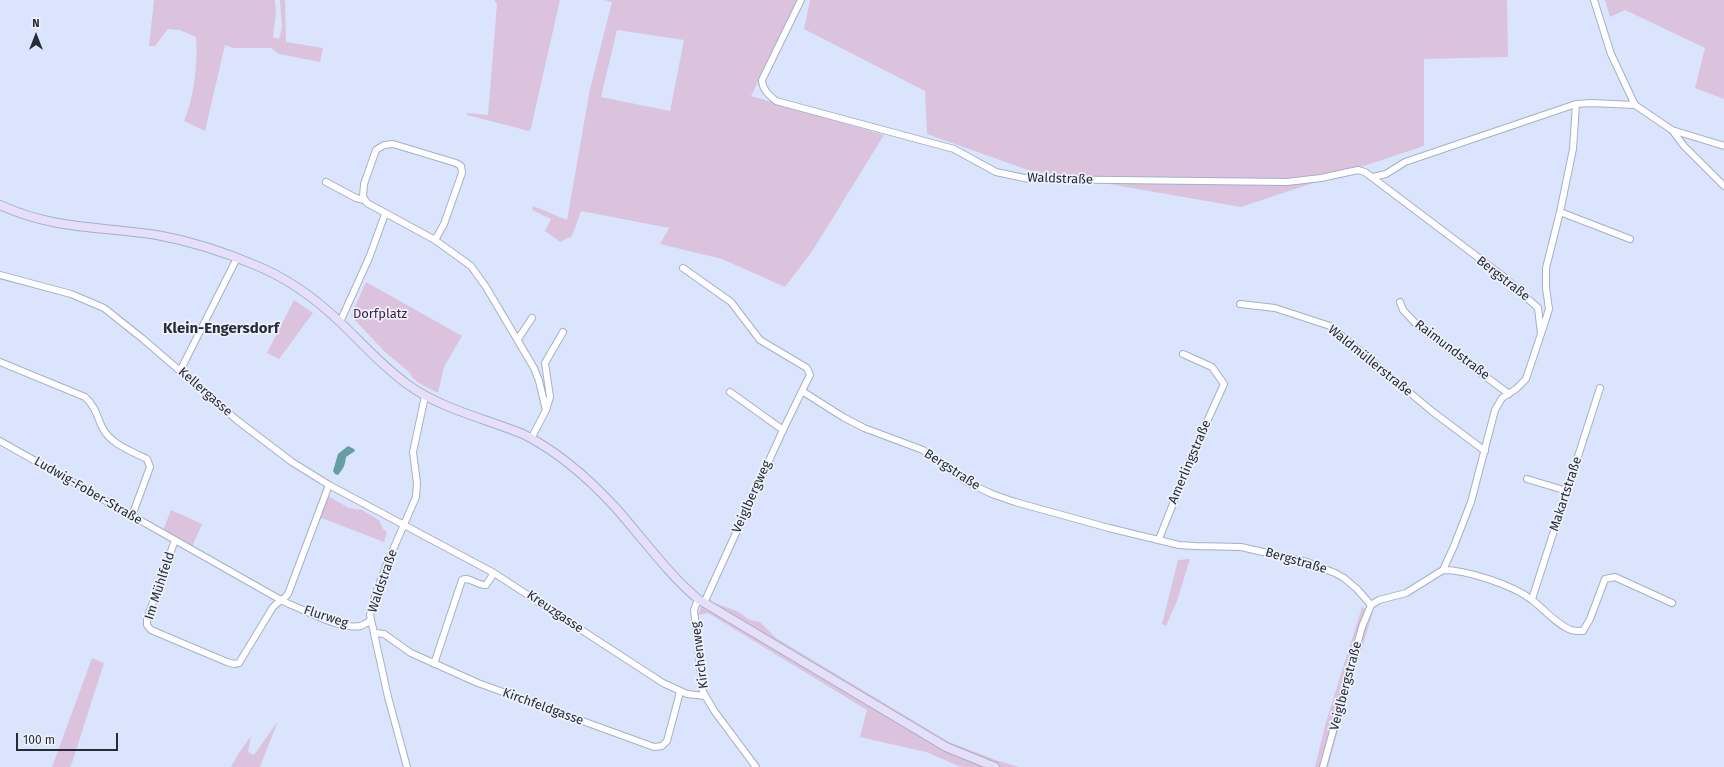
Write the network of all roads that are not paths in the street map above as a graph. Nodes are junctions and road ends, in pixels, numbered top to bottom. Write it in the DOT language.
graph roads {
  1 [pos="801,0"];
  2 [pos="1594,0"];
  3 [pos="1576,104"];
  4 [pos="1635,105"];
  5 [pos="1672,130"];
  6 [pos="1724,146"];
  7 [pos="1373,177"];
  8 [pos="326,182"];
  9 [pos="1724,186"];
  10 [pos="364,200"];
  11 [pos="0,205"];
  12 [pos="1560,212"];
  13 [pos="385,214"];
  14 [pos="1630,239"];
  15 [pos="435,240"];
  16 [pos="237,258"];
  17 [pos="683,268"];
  18 [pos="0,275"];
  19 [pos="1400,302"];
  20 [pos="1240,304"];
  21 [pos="532,318"];
  22 [pos="340,322"];
  23 [pos="563,332"];
  24 [pos="1541,334"];
  25 [pos="518,339"];
  26 [pos="1183,354"];
  27 [pos="0,362"];
  28 [pos="180,371"];
  29 [pos="1600,388"];
  30 [pos="802,391"];
  31 [pos="730,392"];
  32 [pos="1509,394"];
  33 [pos="425,396"];
  34 [pos="546,410"];
  35 [pos="783,430"];
  36 [pos="531,438"];
  37 [pos="0,441"];
  38 [pos="1485,451"];
  39 [pos="1527,479"];
  40 [pos="329,485"];
  41 [pos="1567,491"];
  42 [pos="132,516"];
  43 [pos="404,526"];
  44 [pos="1159,539"];
  45 [pos="175,540"];
  46 [pos="1443,570"];
  47 [pos="494,573"];
  48 [pos="1532,599"];
  49 [pos="281,600"];
  50 [pos="701,601"];
  51 [pos="1672,603"];
  52 [pos="1371,606"];
  53 [pos="371,620"];
  54 [pos="375,633"];
  55 [pos="434,664"];
  56 [pos="680,692"];
  57 [pos="705,696"];
  58 [pos="407,767"];
  59 [pos="756,767"];
  60 [pos="995,767"];
  61 [pos="1323,767"];
  1 -- 7 [label="street, Waldstraße"];
  2 -- 4 [label="street"];
  3 -- 4 [label="street"];
  3 -- 7 [label="street"];
  3 -- 12 [label="street"];
  4 -- 5 [label="street"];
  5 -- 6 [label="street"];
  5 -- 9 [label="street"];
  7 -- 24 [label="street, Bergstraße"];
  8 -- 10 [label="street"];
  10 -- 13 [label="street"];
  10 -- 15 [label="street"];
  11 -- 16 [label="main road"];
  12 -- 14 [label="street"];
  12 -- 24 [label="street"];
  13 -- 15 [label="street"];
  13 -- 22 [label="street"];
  15 -- 25 [label="street"];
  16 -- 22 [label="main road"];
  16 -- 28 [label="street"];
  17 -- 30 [label="street"];
  18 -- 28 [label="street, Kellergasse"];
  19 -- 32 [label="street, Raimundstraße"];
  20 -- 38 [label="street, Waldmüllerstraße"];
  21 -- 25 [label="street"];
  22 -- 33 [label="main road"];
  23 -- 34 [label="street"];
  24 -- 32 [label="street, Bergstraße"];
  25 -- 34 [label="street"];
  26 -- 44 [label="street, Amerlingstraße"];
  27 -- 42 [label="street"];
  28 -- 40 [label="street, Kellergasse"];
  29 -- 41 [label="street, Makartstraße"];
  30 -- 35 [label="street, Veiglbergweg"];
  30 -- 44 [label="street, Bergstraße"];
  31 -- 35 [label="street"];
  32 -- 38 [label="street, Bergstraße"];
  33 -- 36 [label="main road"];
  33 -- 43 [label="street, Waldstraße"];
  34 -- 36 [label="street"];
  35 -- 50 [label="street, Veiglbergweg"];
  36 -- 50 [label="main road"];
  37 -- 42 [label="street, Ludwig-Fober-Straße"];
  38 -- 46 [label="street, Bergstraße"];
  39 -- 41 [label="street"];
  40 -- 43 [label="street, Kellergasse"];
  40 -- 49 [label="street, Im Mühlfeld"];
  41 -- 48 [label="street, Makartstraße"];
  42 -- 45 [label="street, Ludwig-Fober-Straße"];
  43 -- 47 [label="street, Kreuzgasse"];
  43 -- 53 [label="street, Waldstraße"];
  44 -- 52 [label="street, Bergstraße"];
  45 -- 49 [label="street, Im Mühlfeld"];
  45 -- 49 [label="street, Im Mühlfeld"];
  46 -- 48 [label="street"];
  46 -- 52 [label="street"];
  47 -- 55 [label="street"];
  47 -- 56 [label="street, Kreuzgasse"];
  48 -- 51 [label="street"];
  49 -- 53 [label="street, Flurweg"];
  50 -- 57 [label="street, Kirchenweg"];
  50 -- 60 [label="main road"];
  52 -- 61 [label="street, Veiglbergstraße"];
  53 -- 54 [label="street, Waldstraße"];
  54 -- 55 [label="street, Kirchfeldgasse"];
  54 -- 58 [label="street, Waldstraße"];
  55 -- 56 [label="street, Kirchfeldgasse"];
  56 -- 57 [label="street, Kreuzgasse"];
  57 -- 59 [label="street, Kirchenweg"];
}
